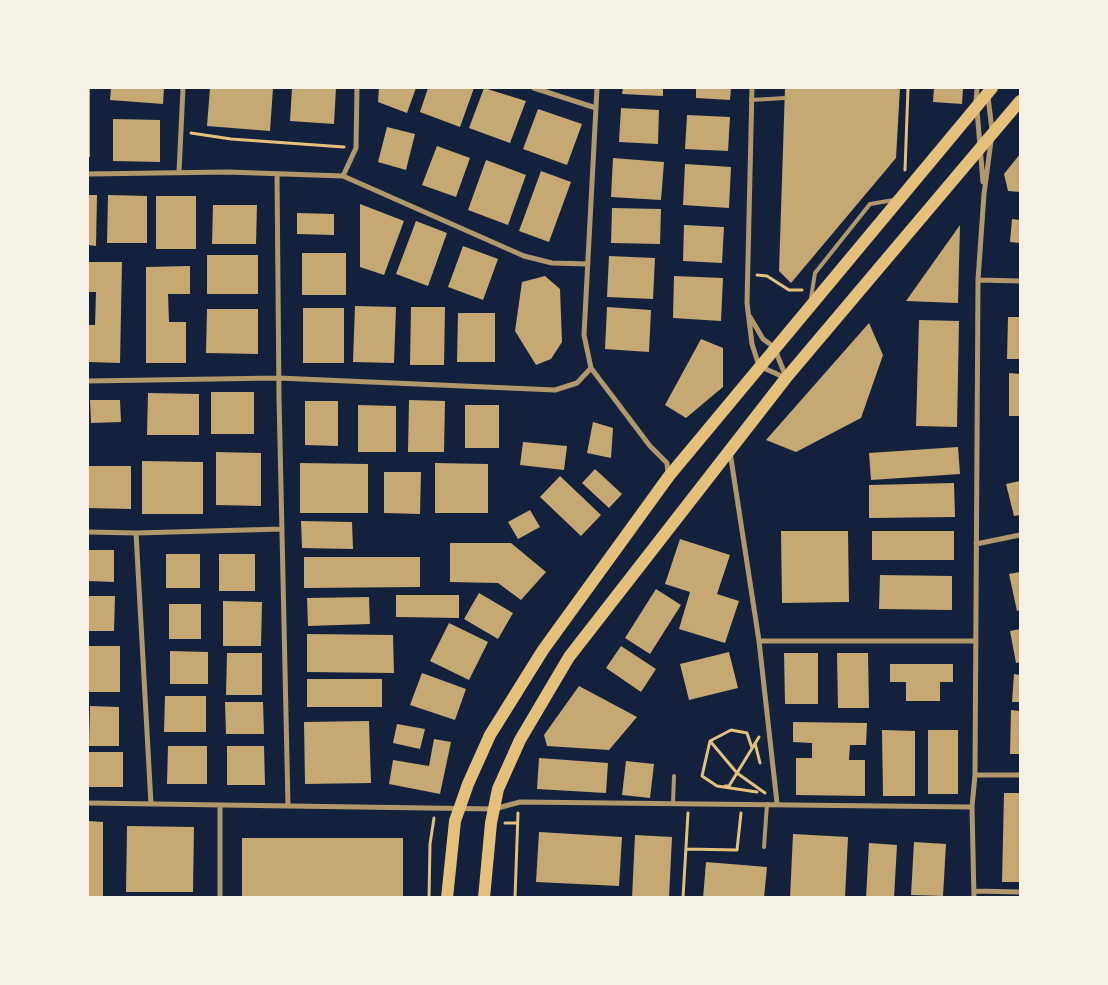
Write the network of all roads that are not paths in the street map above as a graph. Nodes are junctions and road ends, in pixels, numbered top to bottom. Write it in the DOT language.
graph roads {
  1 [pos="183,88"];
  2 [pos="357,88"];
  3 [pos="534,88"];
  4 [pos="597,88"];
  5 [pos="752,88"];
  6 [pos="986,89"];
  7 [pos="785,98"];
  8 [pos="751,100"];
  9 [pos="1020,101"];
  10 [pos="976,105"];
  11 [pos="596,108"];
  12 [pos="992,133"];
  13 [pos="980,149"];
  14 [pos="178,172"];
  15 [pos="88,174"];
  16 [pos="277,174"];
  17 [pos="343,176"];
  18 [pos="984,194"];
  19 [pos="900,195"];
  20 [pos="588,264"];
  21 [pos="978,280"];
  22 [pos="1020,281"];
  23 [pos="810,308"];
  24 [pos="749,316"];
  25 [pos="774,347"];
  26 [pos="759,366"];
  27 [pos="591,368"];
  28 [pos="278,378"];
  29 [pos="786,378"];
  30 [pos="88,381"];
  31 [pos="730,451"];
  32 [pos="669,476"];
  33 [pos="282,528"];
  34 [pos="88,532"];
  35 [pos="136,533"];
  36 [pos="1020,536"];
  37 [pos="976,544"];
  38 [pos="759,641"];
  39 [pos="976,641"];
  40 [pos="975,775"];
  41 [pos="1020,775"];
  42 [pos="674,776"];
  43 [pos="88,803"];
  44 [pos="777,803"];
  45 [pos="151,804"];
  46 [pos="673,804"];
  47 [pos="767,804"];
  48 [pos="220,805"];
  49 [pos="288,805"];
  50 [pos="459,807"];
  51 [pos="972,807"];
  52 [pos="494,809"];
  53 [pos="764,847"];
  54 [pos="974,891"];
  55 [pos="1020,892"];
  56 [pos="220,898"];
  57 [pos="448,898"];
  58 [pos="484,898"];
  59 [pos="974,898"];
  1 -- 14 [label="street"];
  2 -- 17 [label="street"];
  3 -- 11 [label="street"];
  4 -- 11 [label="street"];
  5 -- 8 [label="street"];
  6 -- 10 [label="main road"];
  6 -- 12 [label="street"];
  7 -- 8 [label="lane"];
  8 -- 24 [label="street"];
  9 -- 12 [label="main road"];
  10 -- 13 [label="street"];
  10 -- 19 [label="main road"];
  11 -- 20 [label="street"];
  12 -- 13 [label="main road"];
  12 -- 18 [label="street"];
  13 -- 18 [label="street"];
  13 -- 29 [label="main road"];
  14 -- 15 [label="street"];
  14 -- 16 [label="street"];
  16 -- 17 [label="street"];
  16 -- 28 [label="street"];
  17 -- 20 [label="street"];
  18 -- 21 [label="street"];
  19 -- 23 [label="main road"];
  19 -- 23 [label="lane"];
  20 -- 27 [label="street"];
  21 -- 22 [label="street"];
  21 -- 37 [label="street"];
  23 -- 25 [label="main road"];
  24 -- 25 [label="street"];
  24 -- 26 [label="street"];
  25 -- 26 [label="main road"];
  25 -- 29 [label="street"];
  26 -- 29 [label="street"];
  26 -- 32 [label="main road"];
  27 -- 28 [label="street"];
  27 -- 32 [label="street"];
  28 -- 30 [label="street"];
  28 -- 33 [label="street"];
  29 -- 31 [label="main road"];
  31 -- 38 [label="street"];
  31 -- 52 [label="main road"];
  32 -- 50 [label="main road"];
  33 -- 35 [label="street"];
  33 -- 49 [label="street"];
  34 -- 35 [label="street"];
  35 -- 45 [label="street"];
  36 -- 37 [label="street"];
  37 -- 39 [label="street"];
  38 -- 39 [label="street"];
  38 -- 44 [label="street"];
  39 -- 40 [label="street"];
  40 -- 41 [label="street"];
  40 -- 51 [label="street"];
  42 -- 46 [label="lane"];
  43 -- 45 [label="street"];
  44 -- 47 [label="street"];
  44 -- 51 [label="street"];
  45 -- 48 [label="street"];
  46 -- 47 [label="street"];
  46 -- 52 [label="street"];
  47 -- 53 [label="lane"];
  48 -- 49 [label="street"];
  48 -- 56 [label="street"];
  49 -- 50 [label="street"];
  50 -- 52 [label="street"];
  50 -- 57 [label="main road"];
  51 -- 54 [label="street"];
  52 -- 58 [label="main road"];
  54 -- 55 [label="street"];
  54 -- 59 [label="street"];
}
